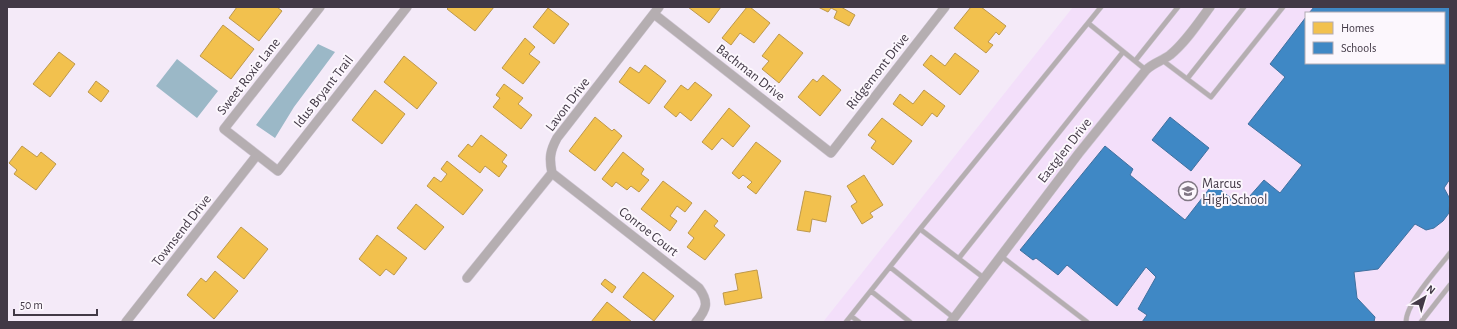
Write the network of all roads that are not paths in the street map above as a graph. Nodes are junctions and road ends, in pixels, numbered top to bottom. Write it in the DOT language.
graph roads {
  1 [pos="320,7"];
  2 [pos="407,7"];
  3 [pos="945,7"];
  4 [pos="1101,7"];
  5 [pos="1178,7"];
  6 [pos="1210,7"];
  7 [pos="1244,7"];
  8 [pos="1283,7"];
  9 [pos="657,11"];
  10 [pos="1088,23"];
  11 [pos="1123,52"];
  12 [pos="1162,60"];
  13 [pos="1135,61"];
  14 [pos="1146,70"];
  15 [pos="1187,79"];
  16 [pos="831,152"];
  17 [pos="257,155"];
  18 [pos="552,173"];
  19 [pos="920,229"];
  20 [pos="1450,253"];
  21 [pos="1001,256"];
  22 [pos="959,258"];
  23 [pos="890,266"];
  24 [pos="467,278"];
  25 [pos="984,278"];
  26 [pos="1450,285"];
  27 [pos="871,291"];
  28 [pos="851,316"];
  29 [pos="953,320"];
  30 [pos="126,322"];
  31 [pos="696,322"];
  32 [pos="846,322"];
  33 [pos="859,322"];
  34 [pos="910,322"];
  35 [pos="1087,322"];
  36 [pos="1406,322"];
  37 [pos="1421,322"];
  1 -- 17 [label="street, Sweet Roxie Lane"];
  2 -- 17 [label="street, Idus Bryant Trail"];
  3 -- 16 [label="street, Ridgemont Drive"];
  4 -- 10 [label="lane"];
  5 -- 13 [label="lane"];
  6 -- 12 [label="street, Eastglen Drive"];
  7 -- 15 [label="lane"];
  8 -- 15 [label="lane"];
  9 -- 16 [label="street, Bachman Drive"];
  9 -- 18 [label="street, Lavon Drive"];
  10 -- 11 [label="lane"];
  10 -- 19 [label="lane"];
  11 -- 13 [label="lane"];
  11 -- 22 [label="lane"];
  12 -- 14 [label="street, Eastglen Drive"];
  12 -- 15 [label="lane"];
  13 -- 14 [label="lane"];
  14 -- 21 [label="street, Eastglen Drive"];
  17 -- 30 [label="street, Townsend Drive"];
  18 -- 24 [label="street"];
  18 -- 31 [label="street, Conroe Court"];
  19 -- 22 [label="lane"];
  19 -- 23 [label="lane"];
  20 -- 36 [label="lane"];
  21 -- 25 [label="street, Eastglen Drive"];
  21 -- 35 [label="lane"];
  22 -- 25 [label="lane"];
  23 -- 27 [label="lane"];
  23 -- 29 [label="lane"];
  25 -- 29 [label="street, Eastglen Drive"];
  26 -- 37 [label="lane"];
  27 -- 28 [label="lane"];
  27 -- 34 [label="lane"];
  28 -- 32 [label="lane"];
  28 -- 33 [label="lane"];
}
